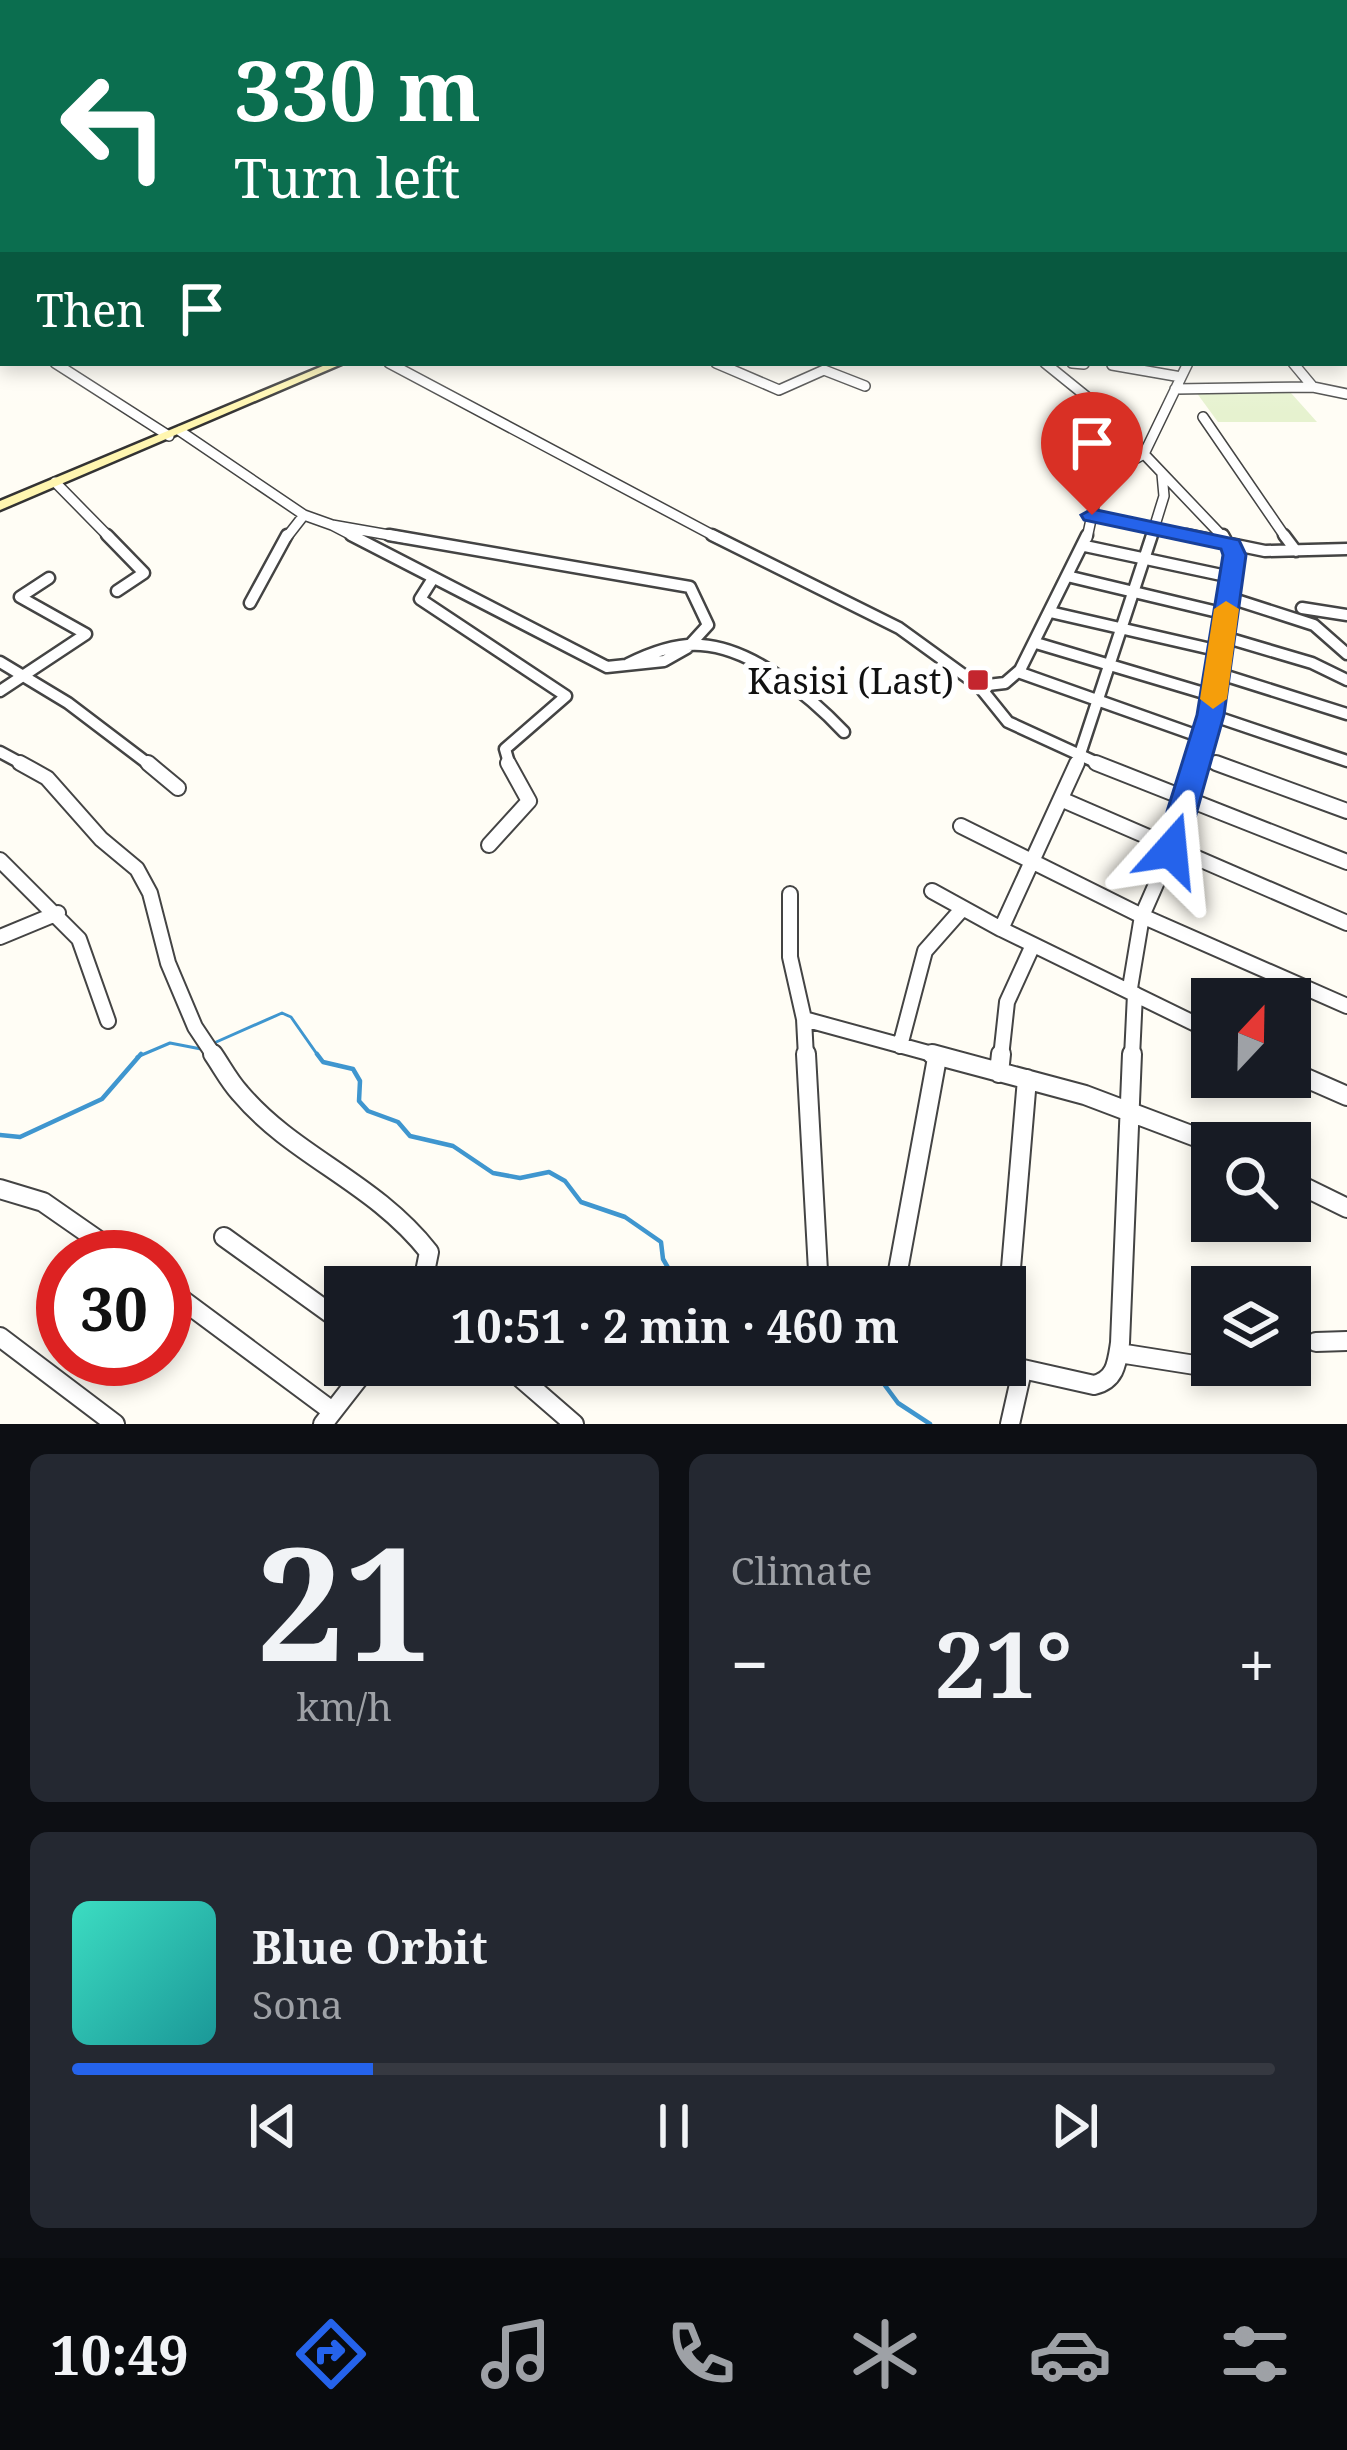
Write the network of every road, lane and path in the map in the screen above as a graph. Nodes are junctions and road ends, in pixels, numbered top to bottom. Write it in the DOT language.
graph roads {
  1 [pos="60,366"];
  2 [pos="332,366"];
  3 [pos="395,366"];
  4 [pos="723,366"];
  5 [pos="1049,366"];
  6 [pos="1116,366"];
  7 [pos="1186,366"];
  8 [pos="1296,366"];
  9 [pos="1178,383"];
  10 [pos="865,386"];
  11 [pos="1313,387"];
  12 [pos="1347,394"];
  13 [pos="1203,417"];
  14 [pos="175,434"];
  15 [pos="1141,455"];
  16 [pos="1162,474"];
  17 [pos="55,482"];
  18 [pos="0,506"];
  19 [pos="304,515"];
  20 [pos="1092,515"];
  21 [pos="332,525"];
  22 [pos="1152,527"];
  23 [pos="1231,544"];
  24 [pos="1085,546"];
  25 [pos="1347,549"];
  26 [pos="1296,551"];
  27 [pos="1140,558"];
  28 [pos="1067,576"];
  29 [pos="1232,577"];
  30 [pos="49,578"];
  31 [pos="432,580"];
  32 [pos="117,591"];
  33 [pos="1291,591"];
  34 [pos="1130,592"];
  35 [pos="459,593"];
  36 [pos="1227,597"];
  37 [pos="250,603"];
  38 [pos="429,604"];
  39 [pos="1302,608"];
  40 [pos="1050,612"];
  41 [pos="1226,614"];
  42 [pos="1347,615"];
  43 [pos="1315,626"];
  44 [pos="1122,627"];
  45 [pos="1036,643"];
  46 [pos="1222,644"];
  47 [pos="693,646"];
  48 [pos="1347,654"];
  49 [pos="0,662"];
  50 [pos="1110,666"];
  51 [pos="1018,672"];
  52 [pos="1217,674"];
  53 [pos="22,676"];
  54 [pos="1347,680"];
  55 [pos="979,686"];
  56 [pos="0,691"];
  57 [pos="1214,696"];
  58 [pos="1098,704"];
  59 [pos="1347,714"];
  60 [pos="1211,715"];
  61 [pos="844,732"];
  62 [pos="1204,739"];
  63 [pos="0,752"];
  64 [pos="1080,757"];
  65 [pos="1199,757"];
  66 [pos="1347,761"];
  67 [pos="178,788"];
  68 [pos="1063,800"];
  69 [pos="1187,800"];
  70 [pos="1347,811"];
  71 [pos="961,826"];
  72 [pos="489,845"];
  73 [pos="1171,850"];
  74 [pos="0,860"];
  75 [pos="1031,862"];
  76 [pos="1347,862"];
  77 [pos="932,891"];
  78 [pos="790,894"];
  79 [pos="963,908"];
  80 [pos="58,913"];
  81 [pos="1142,916"];
  82 [pos="1347,923"];
  83 [pos="1001,929"];
  84 [pos="0,937"];
  85 [pos="1033,945"];
  86 [pos="1132,991"];
  87 [pos="1347,1006"];
  88 [pos="804,1019"];
  89 [pos="108,1021"];
  90 [pos="1191,1021"];
  91 [pos="900,1046"];
  92 [pos="937,1058"];
  93 [pos="999,1072"];
  94 [pos="1027,1079"];
  95 [pos="1311,1080"];
  96 [pos="1347,1096"];
  97 [pos="1130,1109"];
  98 [pos="1191,1134"];
  99 [pos="0,1189"];
  100 [pos="1311,1190"];
  101 [pos="1347,1208"];
  102 [pos="83,1230"];
  103 [pos="224,1237"];
  104 [pos="426,1266"];
  105 [pos="818,1266"];
  106 [pos="899,1266"];
  107 [pos="1011,1266"];
  108 [pos="192,1309"];
  109 [pos="324,1309"];
  110 [pos="0,1336"];
  111 [pos="1347,1341"];
  112 [pos="1316,1342"];
  113 [pos="1119,1352"];
  114 [pos="1191,1364"];
  115 [pos="1026,1370"];
  116 [pos="353,1386"];
  117 [pos="530,1386"];
  118 [pos="1012,1386"];
  119 [pos="328,1418"];
  120 [pos="115,1424"];
  121 [pos="574,1424"];
  122 [pos="1010,1424"];
  1 -- 14 [label="street"];
  2 -- 14 [label="main road"];
  3 -- 55 [label="street"];
  4 -- 10 [label="street"];
  5 -- 15 [label="street"];
  6 -- 9 [label="street"];
  7 -- 9 [label="street"];
  8 -- 11 [label="street"];
  9 -- 11 [label="street"];
  9 -- 15 [label="street"];
  11 -- 12 [label="street"];
  13 -- 26 [label="street"];
  14 -- 17 [label="main road"];
  14 -- 19 [label="street"];
  15 -- 16 [label="street"];
  15 -- 20 [label="street"];
  16 -- 22 [label="street"];
  16 -- 23 [label="street"];
  17 -- 18 [label="main road"];
  17 -- 32 [label="street"];
  19 -- 21 [label="street"];
  19 -- 37 [label="street"];
  20 -- 22 [label="street"];
  20 -- 24 [label="street"];
  21 -- 31 [label="street"];
  21 -- 47 [label="street"];
  22 -- 23 [label="street"];
  22 -- 27 [label="street"];
  23 -- 26 [label="street"];
  23 -- 29 [label="street"];
  24 -- 27 [label="street"];
  24 -- 28 [label="street"];
  25 -- 26 [label="street"];
  27 -- 29 [label="street"];
  27 -- 34 [label="street"];
  28 -- 34 [label="street"];
  28 -- 40 [label="street"];
  29 -- 36 [label="street"];
  30 -- 53 [label="street"];
  31 -- 35 [label="street"];
  31 -- 38 [label="street"];
  33 -- 39 [label="street"];
  34 -- 41 [label="street"];
  34 -- 44 [label="street"];
  35 -- 38 [label="street"];
  35 -- 47 [label="street"];
  36 -- 41 [label="street"];
  36 -- 43 [label="street"];
  38 -- 72 [label="street"];
  39 -- 42 [label="street"];
  39 -- 43 [label="street"];
  40 -- 44 [label="street"];
  40 -- 45 [label="street"];
  41 -- 46 [label="street"];
  43 -- 48 [label="street"];
  44 -- 46 [label="street"];
  44 -- 50 [label="street"];
  45 -- 50 [label="street"];
  45 -- 51 [label="street"];
  46 -- 52 [label="street"];
  46 -- 54 [label="street"];
  47 -- 61 [label="street"];
  49 -- 53 [label="street"];
  50 -- 57 [label="street"];
  50 -- 58 [label="street"];
  51 -- 55 [label="street"];
  51 -- 58 [label="street"];
  52 -- 57 [label="street"];
  52 -- 59 [label="street"];
  53 -- 56 [label="street"];
  53 -- 67 [label="street"];
  55 -- 64 [label="street"];
  57 -- 60 [label="street"];
  58 -- 62 [label="street"];
  58 -- 64 [label="street"];
  60 -- 62 [label="street"];
  60 -- 66 [label="street"];
  62 -- 65 [label="street"];
  63 -- 104 [label="street"];
  64 -- 68 [label="street"];
  64 -- 69 [label="street"];
  65 -- 69 [label="street"];
  65 -- 70 [label="street"];
  68 -- 73 [label="street"];
  68 -- 75 [label="street"];
  69 -- 73 [label="street"];
  69 -- 76 [label="street"];
  71 -- 75 [label="street"];
  73 -- 81 [label="street"];
  73 -- 82 [label="street"];
  74 -- 80 [label="street"];
  75 -- 81 [label="street"];
  75 -- 83 [label="street"];
  77 -- 79 [label="street"];
  78 -- 88 [label="street"];
  79 -- 83 [label="street"];
  79 -- 91 [label="street"];
  80 -- 84 [label="street"];
  80 -- 89 [label="street"];
  81 -- 86 [label="street"];
  81 -- 87 [label="street"];
  83 -- 85 [label="street"];
  85 -- 86 [label="street"];
  85 -- 93 [label="street"];
  86 -- 90 [label="street"];
  86 -- 97 [label="street"];
  88 -- 91 [label="street"];
  88 -- 105 [label="street"];
  91 -- 92 [label="street"];
  92 -- 93 [label="street"];
  92 -- 106 [label="street"];
  93 -- 94 [label="street"];
  94 -- 97 [label="street"];
  94 -- 107 [label="street"];
  95 -- 96 [label="street"];
  97 -- 98 [label="street"];
  97 -- 113 [label="street"];
  99 -- 102 [label="street"];
  100 -- 101 [label="street"];
  103 -- 109 [label="street"];
  108 -- 119 [label="street"];
  110 -- 120 [label="street"];
  111 -- 112 [label="street"];
  113 -- 114 [label="street"];
  113 -- 115 [label="street"];
  116 -- 119 [label="street"];
  117 -- 121 [label="street"];
  118 -- 122 [label="street"];
}
